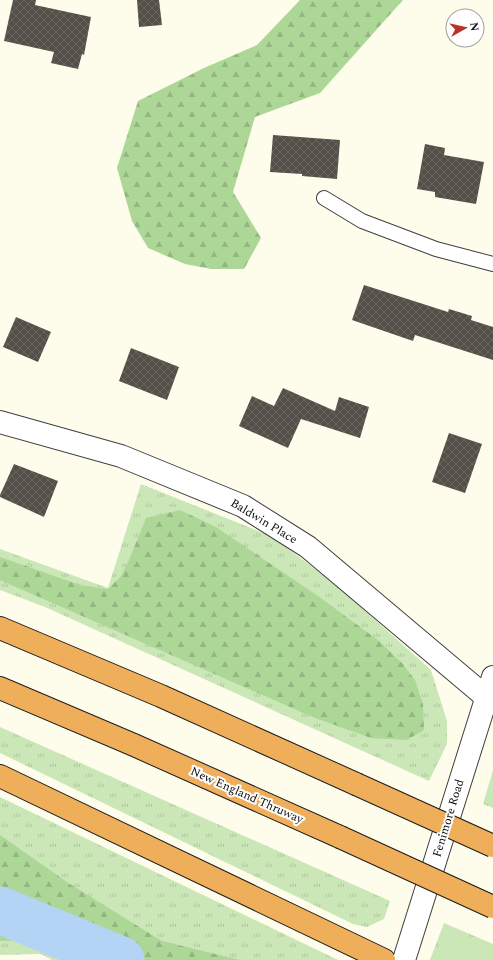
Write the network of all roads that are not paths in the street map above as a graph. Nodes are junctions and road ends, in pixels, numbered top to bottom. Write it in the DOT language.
graph roads {
  1 [pos="324,198"];
  2 [pos="493,264"];
  3 [pos="0,422"];
  4 [pos="0,628"];
  5 [pos="490,687"];
  6 [pos="0,688"];
  7 [pos="0,776"];
  8 [pos="493,846"];
  9 [pos="493,907"];
  10 [pos="384,960"];
  11 [pos="404,960"];
  1 -- 2 [label="lane"];
  3 -- 5 [label="street, Baldwin Place"];
  4 -- 8 [label="highway, bridge"];
  5 -- 11 [label="street, Fenimore Road"];
  6 -- 9 [label="highway, New England Thruway, bridge"];
  7 -- 10 [label="highway"];
}
